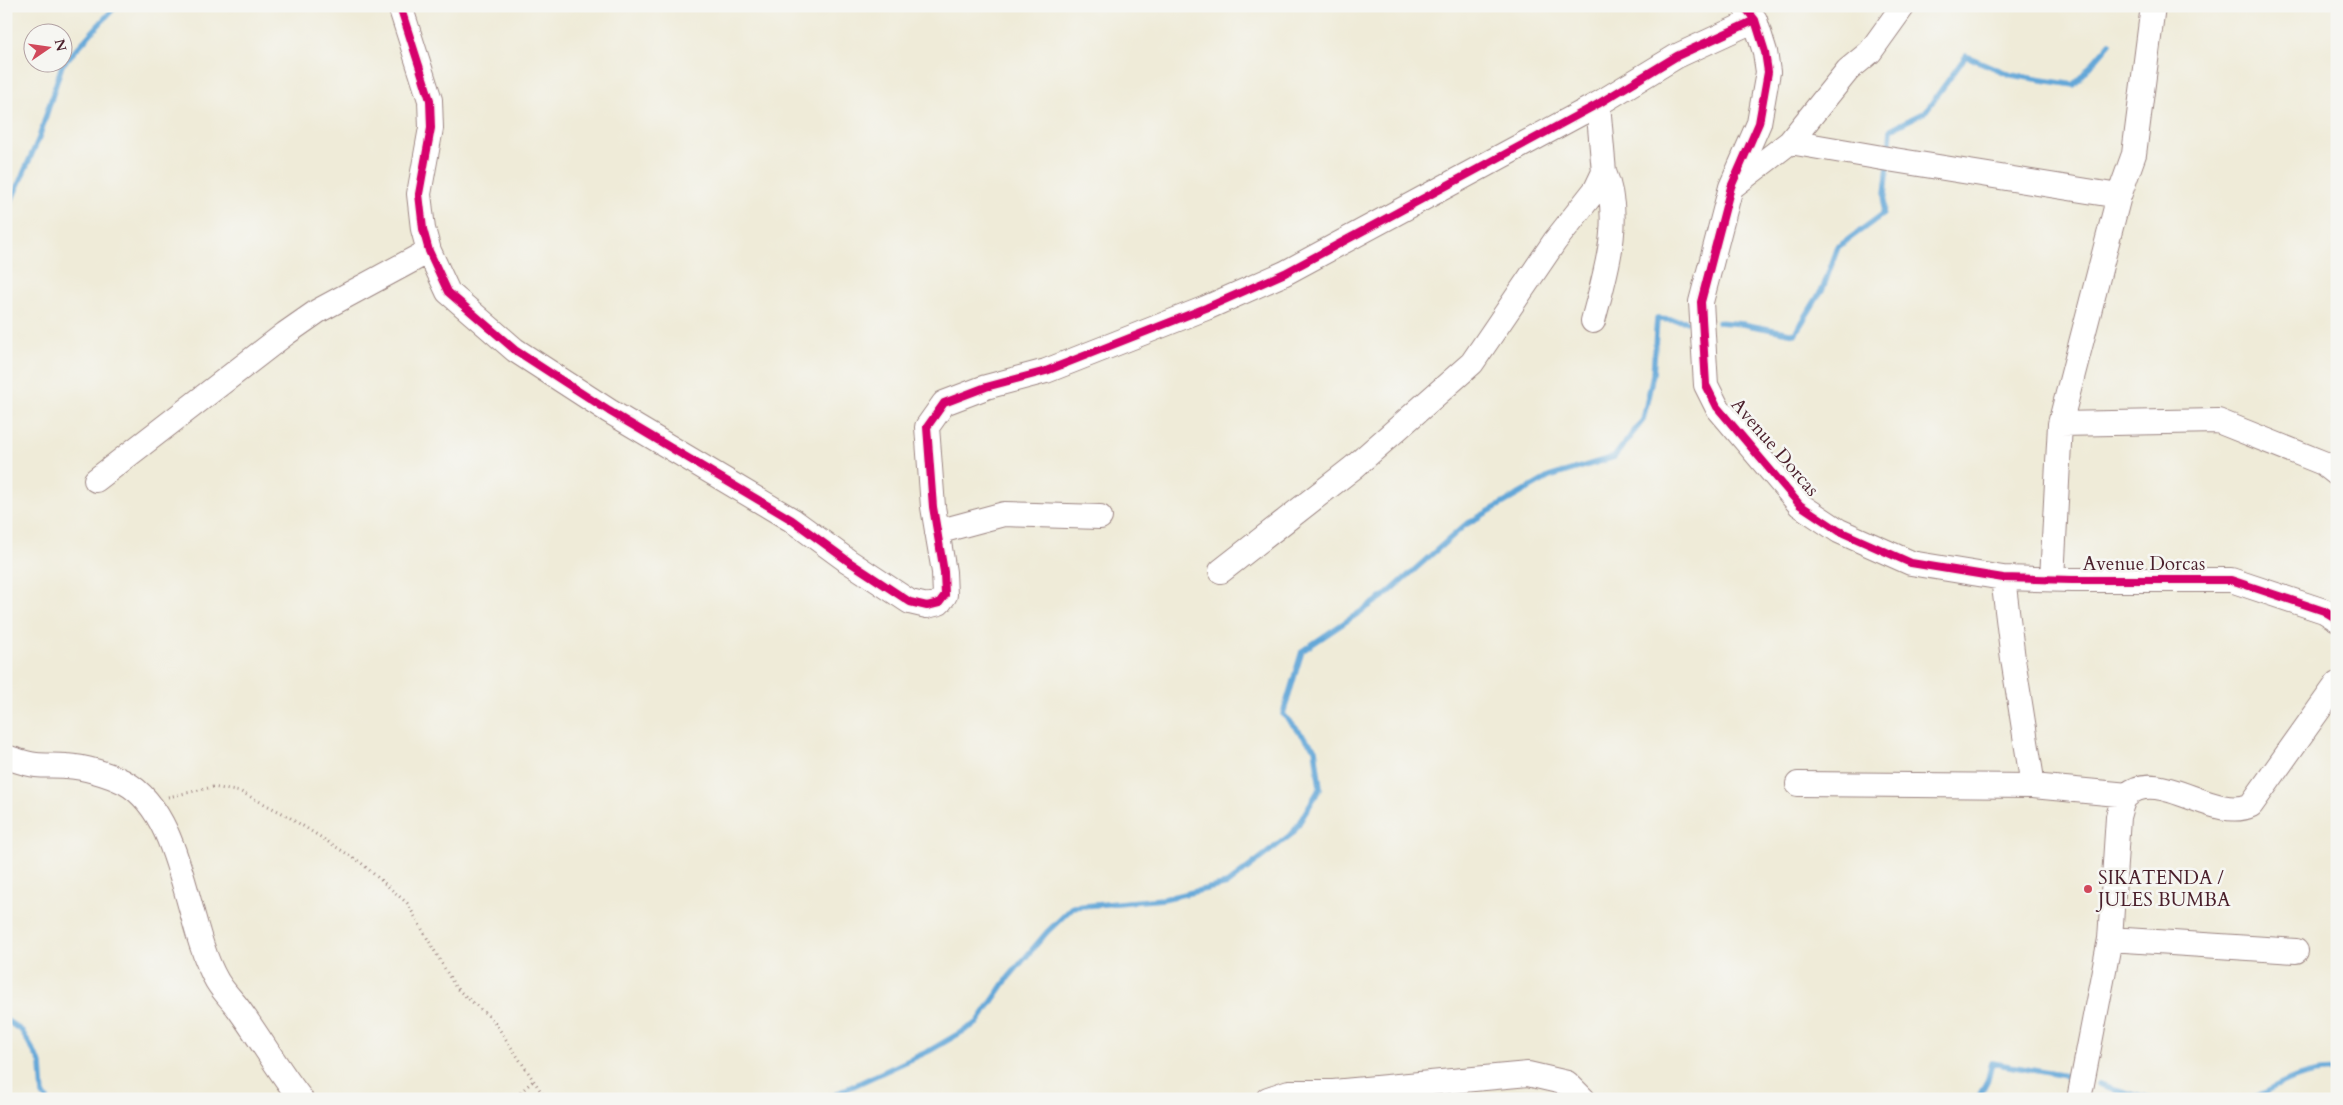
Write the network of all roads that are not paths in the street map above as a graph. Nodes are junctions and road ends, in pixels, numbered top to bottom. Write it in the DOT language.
graph roads {
  1 [pos="400,6"];
  2 [pos="1903,6"];
  3 [pos="2154,6"];
  4 [pos="1750,13"];
  5 [pos="1598,104"];
  6 [pos="1790,142"];
  7 [pos="1604,172"];
  8 [pos="1731,187"];
  9 [pos="2119,196"];
  10 [pos="429,251"];
  11 [pos="1593,321"];
  12 [pos="2060,424"];
  13 [pos="2337,474"];
  14 [pos="96,480"];
  15 [pos="1100,517"];
  16 [pos="937,532"];
  17 [pos="1221,571"];
  18 [pos="2003,578"];
  19 [pos="2052,579"];
  20 [pos="2337,619"];
  21 [pos="2337,684"];
  22 [pos="6,757"];
  23 [pos="1798,784"];
  24 [pos="2033,786"];
  25 [pos="2128,795"];
  26 [pos="2110,939"];
  27 [pos="2296,951"];
  28 [pos="300,1099"];
  29 [pos="1268,1099"];
  30 [pos="1583,1099"];
  31 [pos="2079,1099"];
  1 -- 10 [label="street"];
  2 -- 6 [label="street"];
  3 -- 9 [label="street"];
  4 -- 5 [label="street"];
  4 -- 8 [label="street, Avenue Dorcas"];
  5 -- 7 [label="street"];
  5 -- 16 [label="street"];
  6 -- 8 [label="street"];
  6 -- 9 [label="street"];
  7 -- 11 [label="street"];
  7 -- 17 [label="street"];
  8 -- 18 [label="street, Avenue Dorcas"];
  9 -- 12 [label="street"];
  10 -- 14 [label="street"];
  10 -- 16 [label="street"];
  12 -- 13 [label="street"];
  12 -- 19 [label="street"];
  15 -- 16 [label="street"];
  18 -- 19 [label="street, Avenue Dorcas"];
  18 -- 24 [label="street"];
  19 -- 20 [label="street, Avenue Dorcas"];
  21 -- 25 [label="street"];
  22 -- 28 [label="street"];
  23 -- 24 [label="street"];
  24 -- 25 [label="street"];
  25 -- 26 [label="street"];
  26 -- 27 [label="street"];
  26 -- 31 [label="street"];
  29 -- 30 [label="street"];
}
